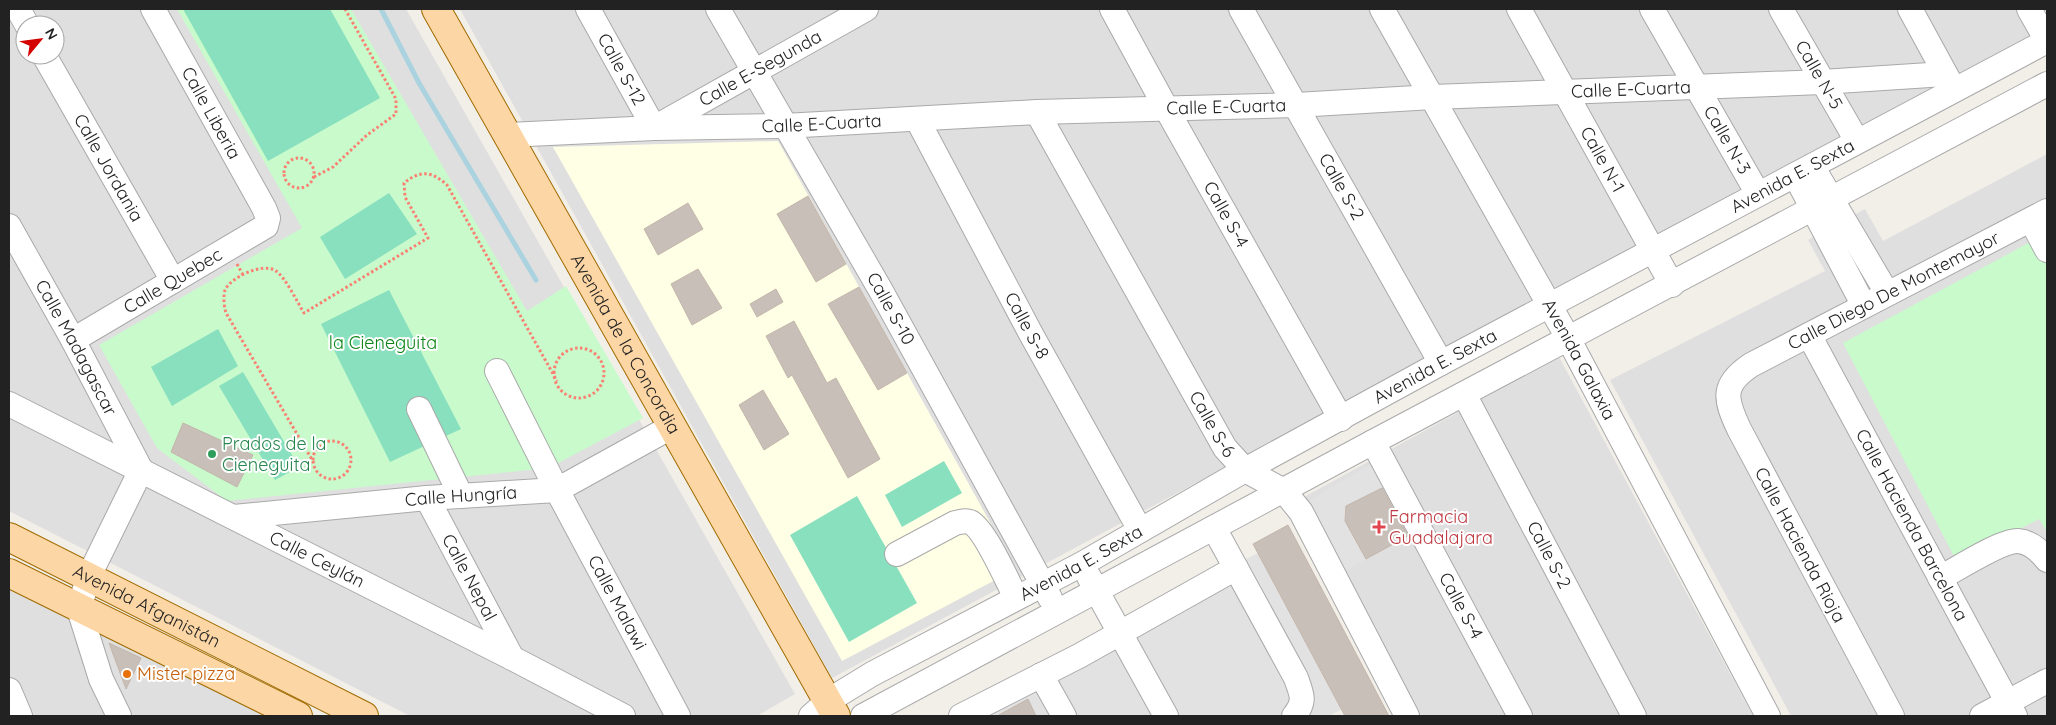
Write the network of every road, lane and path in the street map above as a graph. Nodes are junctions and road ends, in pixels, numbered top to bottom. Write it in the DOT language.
graph roads {
  1 [pos="152,9"];
  2 [pos="345,9"];
  3 [pos="436,9"];
  4 [pos="588,9"];
  5 [pos="718,9"];
  6 [pos="1112,9"];
  7 [pos="1241,9"];
  8 [pos="1382,9"];
  9 [pos="1519,9"];
  10 [pos="1652,9"];
  11 [pos="1781,9"];
  12 [pos="1910,9"];
  13 [pos="2029,9"];
  14 [pos="855,12"];
  15 [pos="2047,41"];
  16 [pos="50,65"];
  17 [pos="754,73"];
  18 [pos="1822,82"];
  19 [pos="1950,82"];
  20 [pos="2047,84"];
  21 [pos="1696,87"];
  22 [pos="1565,92"];
  23 [pos="1433,97"];
  24 [pos="1296,105"];
  25 [pos="1166,108"];
  26 [pos="1037,112"];
  27 [pos="917,119"];
  28 [pos="784,126"];
  29 [pos="654,128"];
  30 [pos="507,135"];
  31 [pos="1857,141"];
  32 [pos="1803,170"];
  33 [pos="314,177"];
  34 [pos="1758,194"];
  35 [pos="1822,204"];
  36 [pos="2039,216"];
  37 [pos="268,218"];
  38 [pos="9,226"];
  39 [pos="1654,250"];
  40 [pos="2047,250"];
  41 [pos="235,261"];
  42 [pos="243,275"];
  43 [pos="173,281"];
  44 [pos="1672,285"];
  45 [pos="1887,293"];
  46 [pos="1550,305"];
  47 [pos="1864,306"];
  48 [pos="1808,335"];
  49 [pos="1568,338"];
  50 [pos="73,340"];
  51 [pos="1441,363"];
  52 [pos="497,371"];
  53 [pos="1740,372"];
  54 [pos="556,380"];
  55 [pos="1464,394"];
  56 [pos="9,404"];
  57 [pos="419,409"];
  58 [pos="1341,419"];
  59 [pos="672,427"];
  60 [pos="1373,442"];
  61 [pos="314,463"];
  62 [pos="141,470"];
  63 [pos="1245,470"];
  64 [pos="557,490"];
  65 [pos="1284,491"];
  66 [pos="461,496"];
  67 [pos="427,498"];
  68 [pos="234,517"];
  69 [pos="1214,528"];
  70 [pos="1140,530"];
  71 [pos="9,537"];
  72 [pos="897,554"];
  73 [pos="2047,560"];
  74 [pos="1082,564"];
  75 [pos="1236,568"];
  76 [pos="9,573"];
  77 [pos="88,578"];
  78 [pos="1940,578"];
  79 [pos="1043,584"];
  80 [pos="1097,591"];
  81 [pos="1016,598"];
  82 [pos="78,609"];
  83 [pos="1058,613"];
  84 [pos="1120,633"];
  85 [pos="512,658"];
  86 [pos="1041,675"];
  87 [pos="2047,681"];
  88 [pos="9,690"];
  89 [pos="820,707"];
  90 [pos="2011,709"];
  91 [pos="20,716"];
  92 [pos="119,716"];
  93 [pos="298,716"];
  94 [pos="364,716"];
  95 [pos="623,716"];
  96 [pos="678,716"];
  97 [pos="856,716"];
  98 [pos="863,716"];
  99 [pos="961,716"];
  100 [pos="1064,716"];
  101 [pos="1166,716"];
  102 [pos="1294,716"];
  103 [pos="1407,716"];
  104 [pos="1520,716"];
  105 [pos="1634,716"];
  106 [pos="1768,716"];
  107 [pos="1892,716"];
  108 [pos="1982,716"];
  1 -- 37 [label="street, Calle Liberia"];
  2 -- 33 [label="path"];
  3 -- 30 [label="main road, Avenida de la Concordia"];
  4 -- 29 [label="street, Calle S-12"];
  5 -- 17 [label="street, Calle S-10"];
  6 -- 25 [label="street, Calle S-4"];
  7 -- 24 [label="street, Calle S-2"];
  8 -- 23 [label="street, Avenida Galaxia"];
  9 -- 22 [label="street, Calle N-1"];
  10 -- 21 [label="street, Calle N-3"];
  11 -- 18 [label="street, Calle N-5"];
  12 -- 19 [label="street"];
  13 -- 15 [label="street"];
  14 -- 17 [label="street, Calle E-Segunda"];
  15 -- 19 [label="street, Avenida E. Sexta"];
  16 -- 43 [label="street, Calle Jordania"];
  17 -- 28 [label="street, Calle S-10"];
  17 -- 29 [label="street, Calle E-Segunda"];
  18 -- 19 [label="street, Calle E-Cuarta"];
  18 -- 21 [label="street, Calle E-Cuarta"];
  18 -- 31 [label="street, Calle N-5"];
  19 -- 31 [label="street, Avenida E. Sexta"];
  20 -- 35 [label="street, Avenida E. Sexta"];
  21 -- 22 [label="street, Calle E-Cuarta"];
  21 -- 34 [label="street, Calle N-3"];
  22 -- 23 [label="street, Calle E-Cuarta"];
  22 -- 39 [label="street, Calle N-1"];
  23 -- 24 [label="street, Calle E-Cuarta"];
  23 -- 46 [label="street, Avenida Galaxia"];
  24 -- 25 [label="street, Calle E-Cuarta"];
  24 -- 51 [label="street, Calle S-2"];
  25 -- 26 [label="street, Calle E-Cuarta"];
  25 -- 58 [label="street, Calle S-4"];
  26 -- 27 [label="street, Calle E-Cuarta"];
  26 -- 63 [label="street, Calle S-6"];
  27 -- 28 [label="street, Calle E-Cuarta"];
  27 -- 70 [label="street, Calle S-8"];
  28 -- 29 [label="street, Calle E-Cuarta"];
  28 -- 79 [label="street, Calle S-10"];
  29 -- 30 [label="street, Calle E-Cuarta"];
  30 -- 59 [label="main road, Avenida de la Concordia"];
  31 -- 32 [label="street, Avenida E. Sexta"];
  32 -- 34 [label="street, Avenida E. Sexta"];
  32 -- 35 [label="street"];
  33 -- 33 [label="path"];
  34 -- 39 [label="street, Avenida E. Sexta"];
  35 -- 44 [label="street, Avenida E. Sexta"];
  35 -- 45 [label="street"];
  35 -- 47 [label="street"];
  36 -- 40 [label="street"];
  36 -- 45 [label="street, Calle Diego De Montemayor"];
  37 -- 43 [label="street, Calle Quebec"];
  38 -- 50 [label="street, Calle Madagascar"];
  39 -- 44 [label="street, Calle N-1"];
  39 -- 46 [label="street, Avenida E. Sexta"];
  41 -- 42 [label="path"];
  42 -- 54 [label="path"];
  42 -- 61 [label="path"];
  43 -- 50 [label="street, Calle Quebec"];
  44 -- 49 [label="street, Avenida E. Sexta"];
  45 -- 47 [label="street, Calle Diego De Montemayor"];
  46 -- 49 [label="street, Avenida Galaxia"];
  46 -- 51 [label="street, Avenida E. Sexta"];
  47 -- 48 [label="street, Calle Diego De Montemayor"];
  48 -- 53 [label="street, Calle Diego De Montemayor"];
  48 -- 78 [label="street, Calle Hacienda Barcelona"];
  49 -- 55 [label="street, Avenida E. Sexta"];
  49 -- 106 [label="street, Avenida Galaxia"];
  50 -- 62 [label="street, Calle Madagascar"];
  51 -- 58 [label="street, Avenida E. Sexta"];
  52 -- 64 [label="street, Calle Malawi"];
  53 -- 107 [label="street, Calle Hacienda Rioja"];
  54 -- 54 [label="path"];
  55 -- 60 [label="street, Avenida E. Sexta"];
  55 -- 105 [label="street, Calle S-2"];
  56 -- 62 [label="street, Calle Ceylán"];
  57 -- 66 [label="street"];
  58 -- 63 [label="street, Avenida E. Sexta"];
  59 -- 64 [label="street, Calle Hungría"];
  59 -- 89 [label="main road, Avenida de la Concordia"];
  60 -- 65 [label="street, Avenida E. Sexta"];
  60 -- 104 [label="street, Calle S-4"];
  61 -- 61 [label="path"];
  62 -- 68 [label="street, Calle Ceylán"];
  62 -- 77 [label="street"];
  63 -- 65 [label="street, Calle S-6"];
  63 -- 70 [label="street, Avenida E. Sexta"];
  64 -- 66 [label="street, Calle Hungría"];
  64 -- 96 [label="street, Calle Malawi"];
  65 -- 69 [label="street, Avenida E. Sexta"];
  65 -- 103 [label="street, Calle S-6"];
  66 -- 67 [label="street, Calle Hungría"];
  67 -- 68 [label="street, Calle Hungría"];
  67 -- 85 [label="street, Calle Nepal"];
  68 -- 85 [label="street, Calle Ceylán"];
  69 -- 75 [label="street"];
  69 -- 80 [label="street, Avenida E. Sexta"];
  70 -- 74 [label="street, Avenida E. Sexta"];
  71 -- 77 [label="main road, Avenida Afganistán"];
  72 -- 81 [label="street"];
  73 -- 78 [label="street"];
  74 -- 79 [label="street, Avenida E. Sexta"];
  74 -- 80 [label="street"];
  75 -- 84 [label="street"];
  75 -- 102 [label="street"];
  76 -- 82 [label="main road, Avenida Afganistán"];
  77 -- 82 [label="street"];
  77 -- 94 [label="main road, Avenida Afganistán"];
  78 -- 90 [label="street, Calle Hacienda Barcelona"];
  79 -- 81 [label="street, Avenida E. Sexta"];
  79 -- 83 [label="street, Calle S-10"];
  80 -- 83 [label="street, Avenida E. Sexta"];
  80 -- 84 [label="street"];
  81 -- 89 [label="street, Avenida E. Sexta"];
  82 -- 92 [label="street"];
  82 -- 93 [label="main road, Avenida Afganistán"];
  83 -- 98 [label="street, Avenida E. Sexta"];
  84 -- 86 [label="street"];
  84 -- 101 [label="street"];
  85 -- 95 [label="street, Calle Ceylán"];
  86 -- 99 [label="street"];
  86 -- 100 [label="street"];
  87 -- 90 [label="street"];
  88 -- 91 [label="street"];
  89 -- 97 [label="street"];
  90 -- 108 [label="street"];
}
